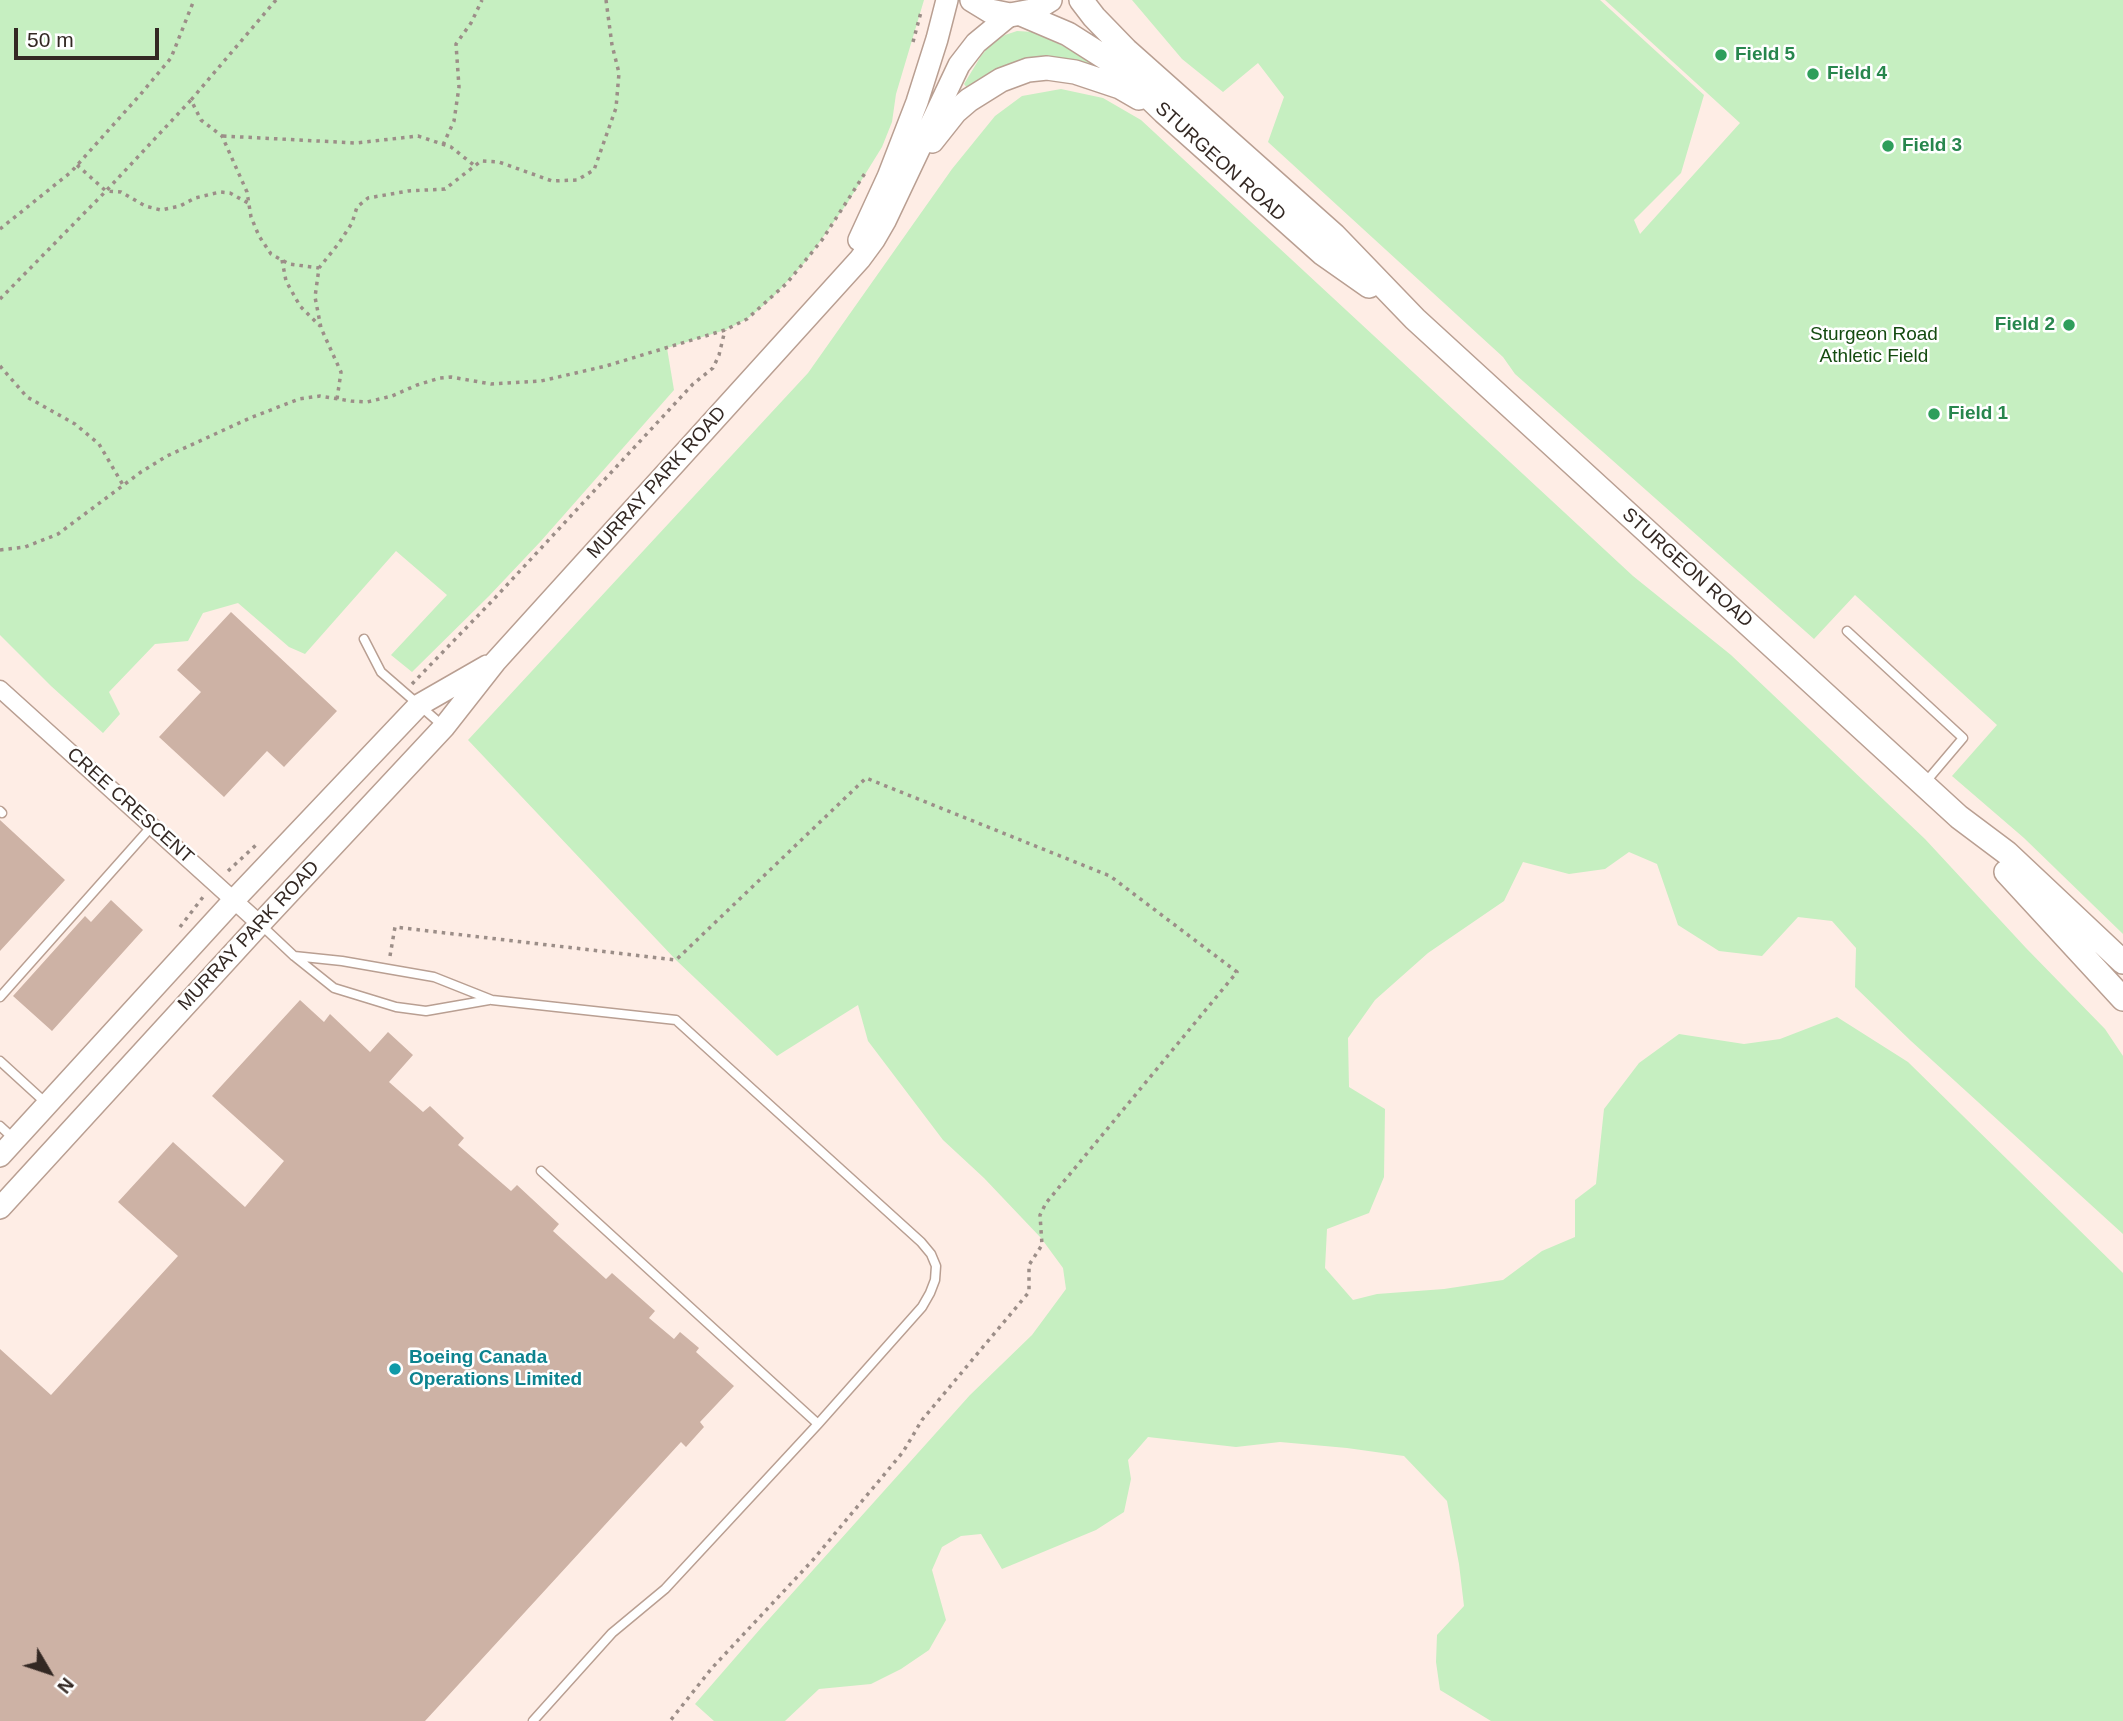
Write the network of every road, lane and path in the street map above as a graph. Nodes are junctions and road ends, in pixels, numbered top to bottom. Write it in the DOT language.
graph roads {
  1 [pos="194,0"];
  2 [pos="276,0"];
  3 [pos="482,0"];
  4 [pos="606,0"];
  5 [pos="947,0"];
  6 [pos="972,0"];
  7 [pos="1050,0"];
  8 [pos="1081,0"];
  9 [pos="922,10"];
  10 [pos="1015,15"];
  11 [pos="910,52"];
  12 [pos="191,100"];
  13 [pos="1164,112"];
  14 [pos="222,136"];
  15 [pos="932,141"];
  16 [pos="443,145"];
  17 [pos="77,165"];
  18 [pos="475,166"];
  19 [pos="868,169"];
  20 [pos="907,173"];
  21 [pos="106,191"];
  22 [pos="249,204"];
  23 [pos="0,229"];
  24 [pos="282,260"];
  25 [pos="319,268"];
  26 [pos="0,299"];
  27 [pos="820,304"];
  28 [pos="1415,319"];
  29 [pos="321,328"];
  30 [pos="0,366"];
  31 [pos="337,399"];
  32 [pos="123,485"];
  33 [pos="0,550"];
  34 [pos="1847,631"];
  35 [pos="364,639"];
  36 [pos="495,662"];
  37 [pos="0,689"];
  38 [pos="419,705"];
  39 [pos="444,727"];
  40 [pos="1924,784"];
  41 [pos="1959,817"];
  42 [pos="152,826"];
  43 [pos="234,900"];
  44 [pos="260,924"];
  45 [pos="294,956"];
  46 [pos="390,956"];
  47 [pos="2123,962"];
  48 [pos="0,997"];
  49 [pos="2123,999"];
  50 [pos="492,1000"];
  51 [pos="0,1061"];
  52 [pos="47,1105"];
  53 [pos="8,1133"];
  54 [pos="0,1156"];
  55 [pos="541,1171"];
  56 [pos="0,1208"];
  57 [pos="818,1424"];
  58 [pos="533,1721"];
  59 [pos="670,1721"];
  1 -- 17 [label="path"];
  2 -- 12 [label="path"];
  3 -- 16 [label="path"];
  4 -- 18 [label="path"];
  5 -- 27 [label="street, MURRAY PARK ROAD"];
  6 -- 10 [label="main road, STURGEON ROAD"];
  7 -- 10 [label="main road"];
  8 -- 28 [label="main road, STURGEON ROAD"];
  9 -- 11 [label="path"];
  10 -- 13 [label="main road, STURGEON ROAD"];
  10 -- 20 [label="street, MURRAY PARK ROAD"];
  12 -- 14 [label="path"];
  12 -- 21 [label="path"];
  13 -- 15 [label="main road"];
  13 -- 28 [label="main road, STURGEON ROAD"];
  14 -- 16 [label="path"];
  14 -- 22 [label="path"];
  15 -- 20 [label="street"];
  16 -- 18 [label="path"];
  17 -- 21 [label="path"];
  17 -- 23 [label="path"];
  18 -- 25 [label="path"];
  19 -- 31 [label="path"];
  20 -- 27 [label="street, MURRAY PARK ROAD"];
  21 -- 22 [label="path"];
  21 -- 26 [label="path"];
  22 -- 24 [label="path"];
  24 -- 25 [label="path"];
  24 -- 29 [label="path"];
  25 -- 29 [label="path"];
  27 -- 36 [label="street, MURRAY PARK ROAD"];
  28 -- 40 [label="main road, STURGEON ROAD"];
  29 -- 31 [label="path"];
  30 -- 32 [label="path"];
  31 -- 32 [label="path"];
  32 -- 33 [label="path"];
  34 -- 40 [label="lane"];
  35 -- 38 [label="lane"];
  36 -- 38 [label="street, MURRAY PARK ROAD"];
  36 -- 39 [label="street, MURRAY PARK ROAD"];
  37 -- 42 [label="street, CREE CRESCENT"];
  38 -- 39 [label="lane"];
  38 -- 43 [label="street, MURRAY PARK ROAD"];
  39 -- 44 [label="street, MURRAY PARK ROAD"];
  40 -- 41 [label="main road, STURGEON ROAD"];
  41 -- 47 [label="main road, STURGEON ROAD"];
  41 -- 49 [label="main road, STURGEON ROAD"];
  42 -- 43 [label="street, CREE CRESCENT"];
  42 -- 48 [label="lane"];
  43 -- 44 [label="street, CREE CRESCENT"];
  43 -- 52 [label="street, MURRAY PARK ROAD"];
  44 -- 45 [label="lane"];
  44 -- 56 [label="street, MURRAY PARK ROAD"];
  45 -- 50 [label="lane"];
  45 -- 50 [label="lane"];
  46 -- 59 [label="path"];
  50 -- 57 [label="lane"];
  51 -- 52 [label="lane"];
  52 -- 53 [label="street, MURRAY PARK ROAD"];
  53 -- 54 [label="street, MURRAY PARK ROAD"];
  55 -- 57 [label="lane"];
  57 -- 58 [label="lane"];
}
